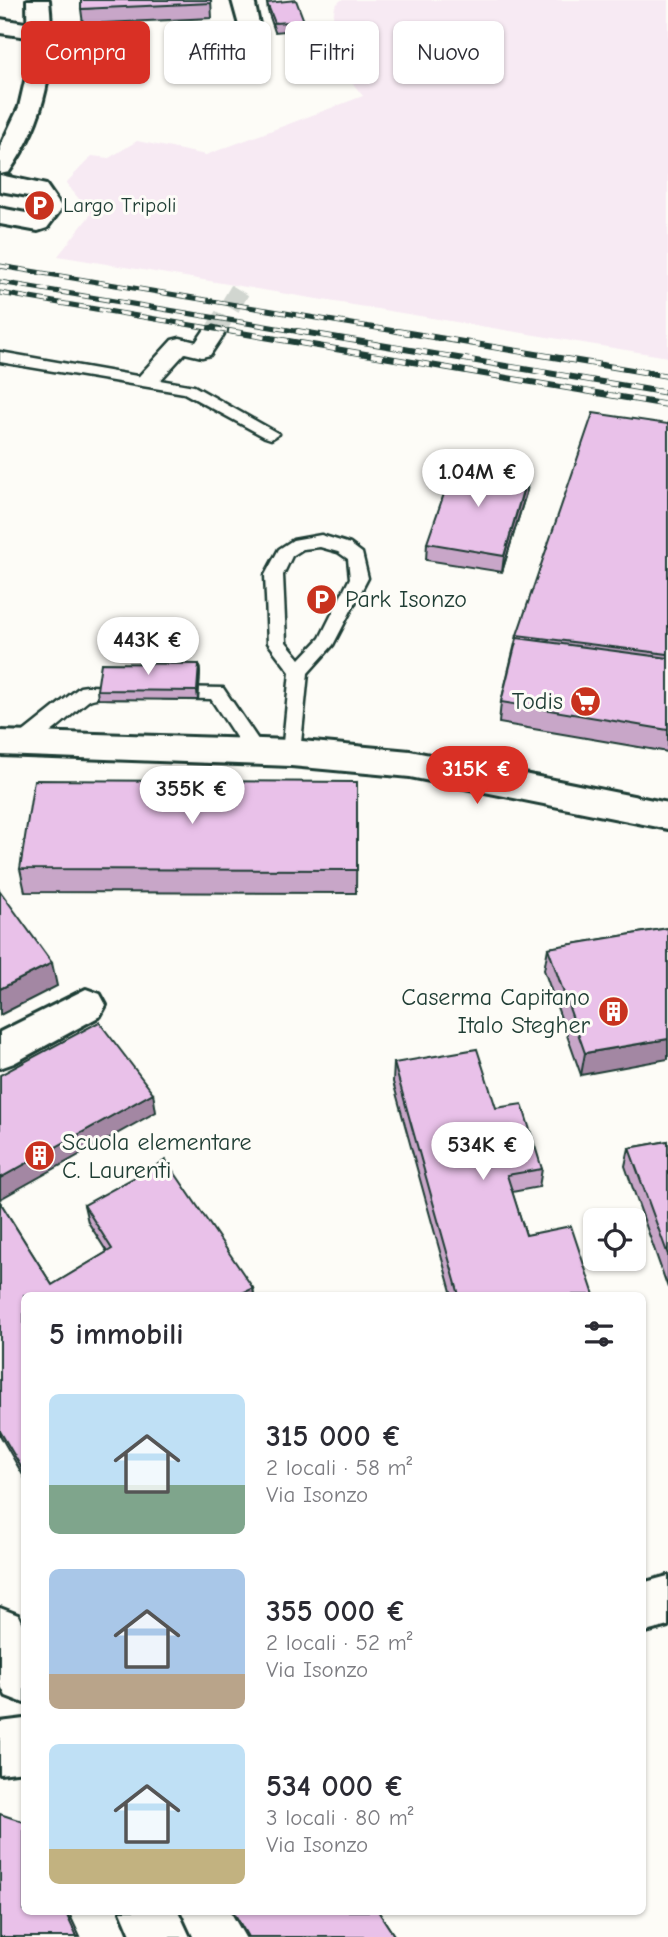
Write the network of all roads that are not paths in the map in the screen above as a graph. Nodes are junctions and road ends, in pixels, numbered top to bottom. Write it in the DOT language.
graph roads {
  1 [pos="38,0"];
  2 [pos="243,0"];
  3 [pos="41,21"];
  4 [pos="247,21"];
  5 [pos="0,26"];
  6 [pos="21,29"];
  7 [pos="38,84"];
  8 [pos="0,167"];
  9 [pos="0,183"];
  10 [pos="0,216"];
  11 [pos="213,334"];
  12 [pos="0,357"];
  13 [pos="148,380"];
  14 [pos="271,434"];
  15 [pos="299,671"];
  16 [pos="12,743"];
  17 [pos="256,751"];
  18 [pos="291,753"];
  19 [pos="668,816"];
  20 [pos="86,1006"];
  21 [pos="0,1051"];
  22 [pos="668,1601"];
  23 [pos="646,1607"];
  24 [pos="0,1633"];
  25 [pos="21,1672"];
  26 [pos="21,1745"];
  27 [pos="0,1748"];
  28 [pos="150,1915"];
  29 [pos="162,1937"];
  1 -- 3 [label="street"];
  2 -- 4 [label="street"];
  5 -- 6 [label="street"];
  7 -- 8 [label="street"];
  9 -- 10 [label="street"];
  11 -- 13 [label="street"];
  12 -- 13 [label="lane"];
  13 -- 14 [label="lane"];
  15 -- 15 [label="lane"];
  15 -- 18 [label="lane"];
  16 -- 17 [label="street"];
  16 -- 17 [label="lane"];
  17 -- 18 [label="street"];
  18 -- 19 [label="street"];
  20 -- 21 [label="street"];
  22 -- 23 [label="street"];
  24 -- 25 [label="street"];
  26 -- 27 [label="street"];
  28 -- 29 [label="street"];
}
